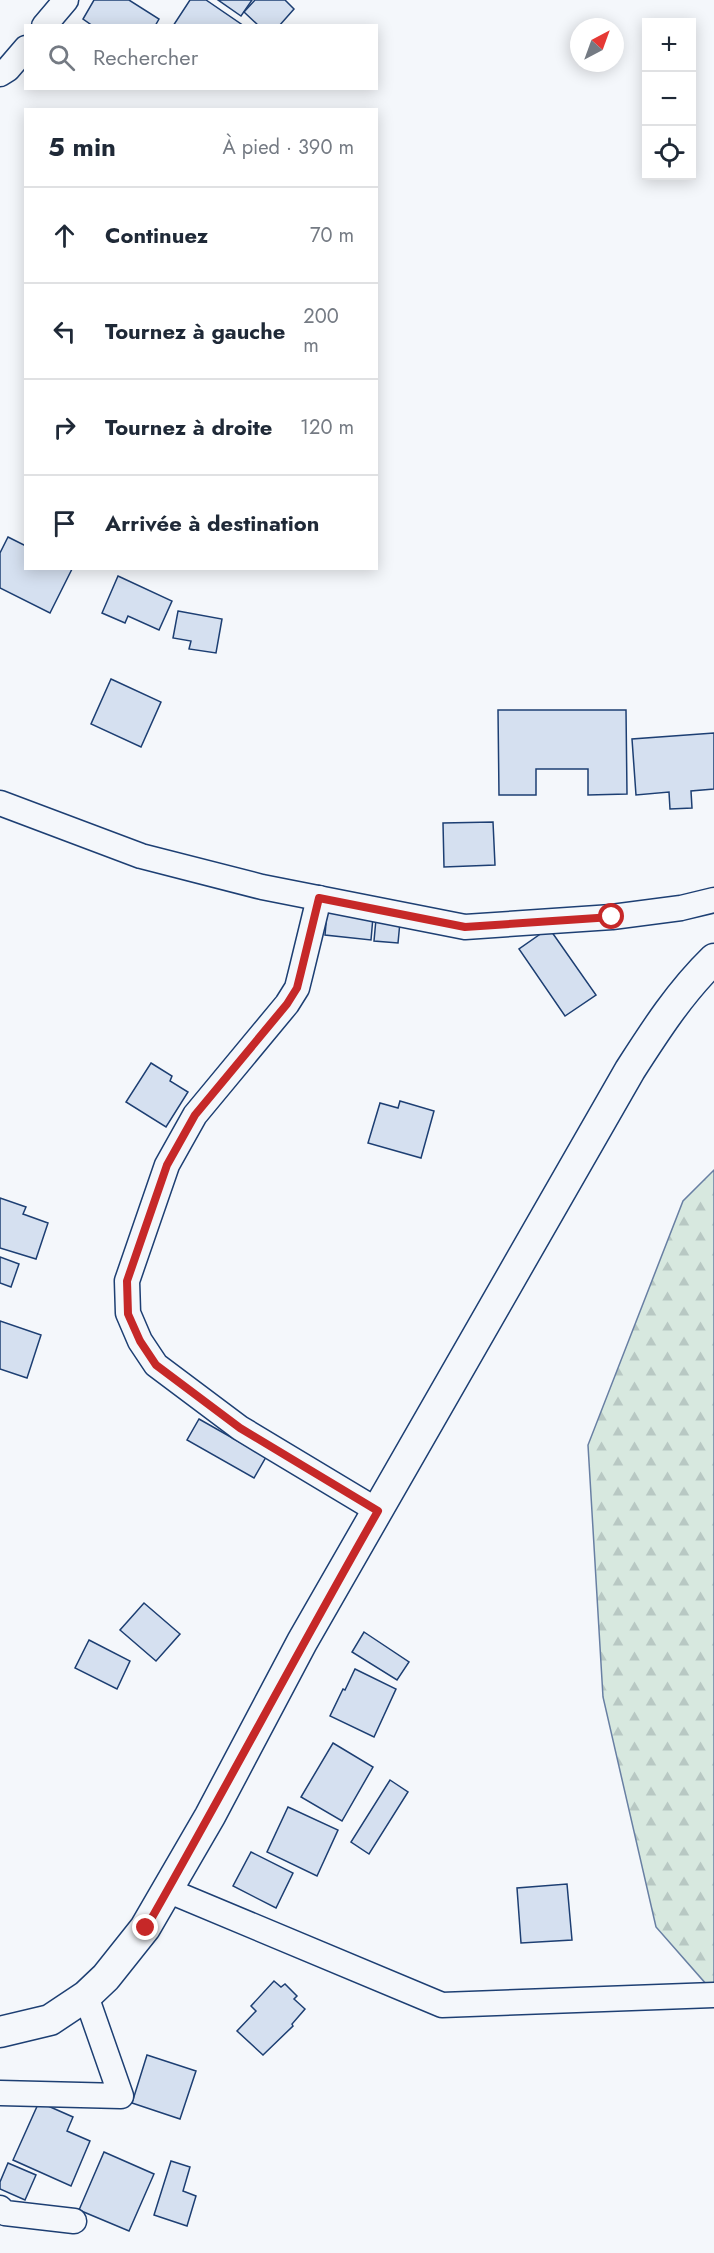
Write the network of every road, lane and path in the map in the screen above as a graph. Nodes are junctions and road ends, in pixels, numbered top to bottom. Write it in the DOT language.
graph roads {
  1 [pos="66,0"];
  2 [pos="46,24"];
  3 [pos="24,50"];
  4 [pos="0,74"];
  5 [pos="0,803"];
  6 [pos="319,898"];
  7 [pos="714,900"];
  8 [pos="714,959"];
  9 [pos="378,1511"];
  10 [pos="167,1890"];
  11 [pos="714,1995"];
  12 [pos="86,1996"];
  13 [pos="0,2032"];
  14 [pos="0,2093"];
  15 [pos="0,2208"];
  16 [pos="74,2221"];
  1 -- 2 [label="street"];
  3 -- 4 [label="street"];
  5 -- 6 [label="street"];
  6 -- 7 [label="street"];
  6 -- 9 [label="street"];
  8 -- 9 [label="street"];
  9 -- 10 [label="street"];
  10 -- 11 [label="street"];
  10 -- 12 [label="street"];
  12 -- 13 [label="street"];
  12 -- 14 [label="street"];
  15 -- 16 [label="street"];
}
